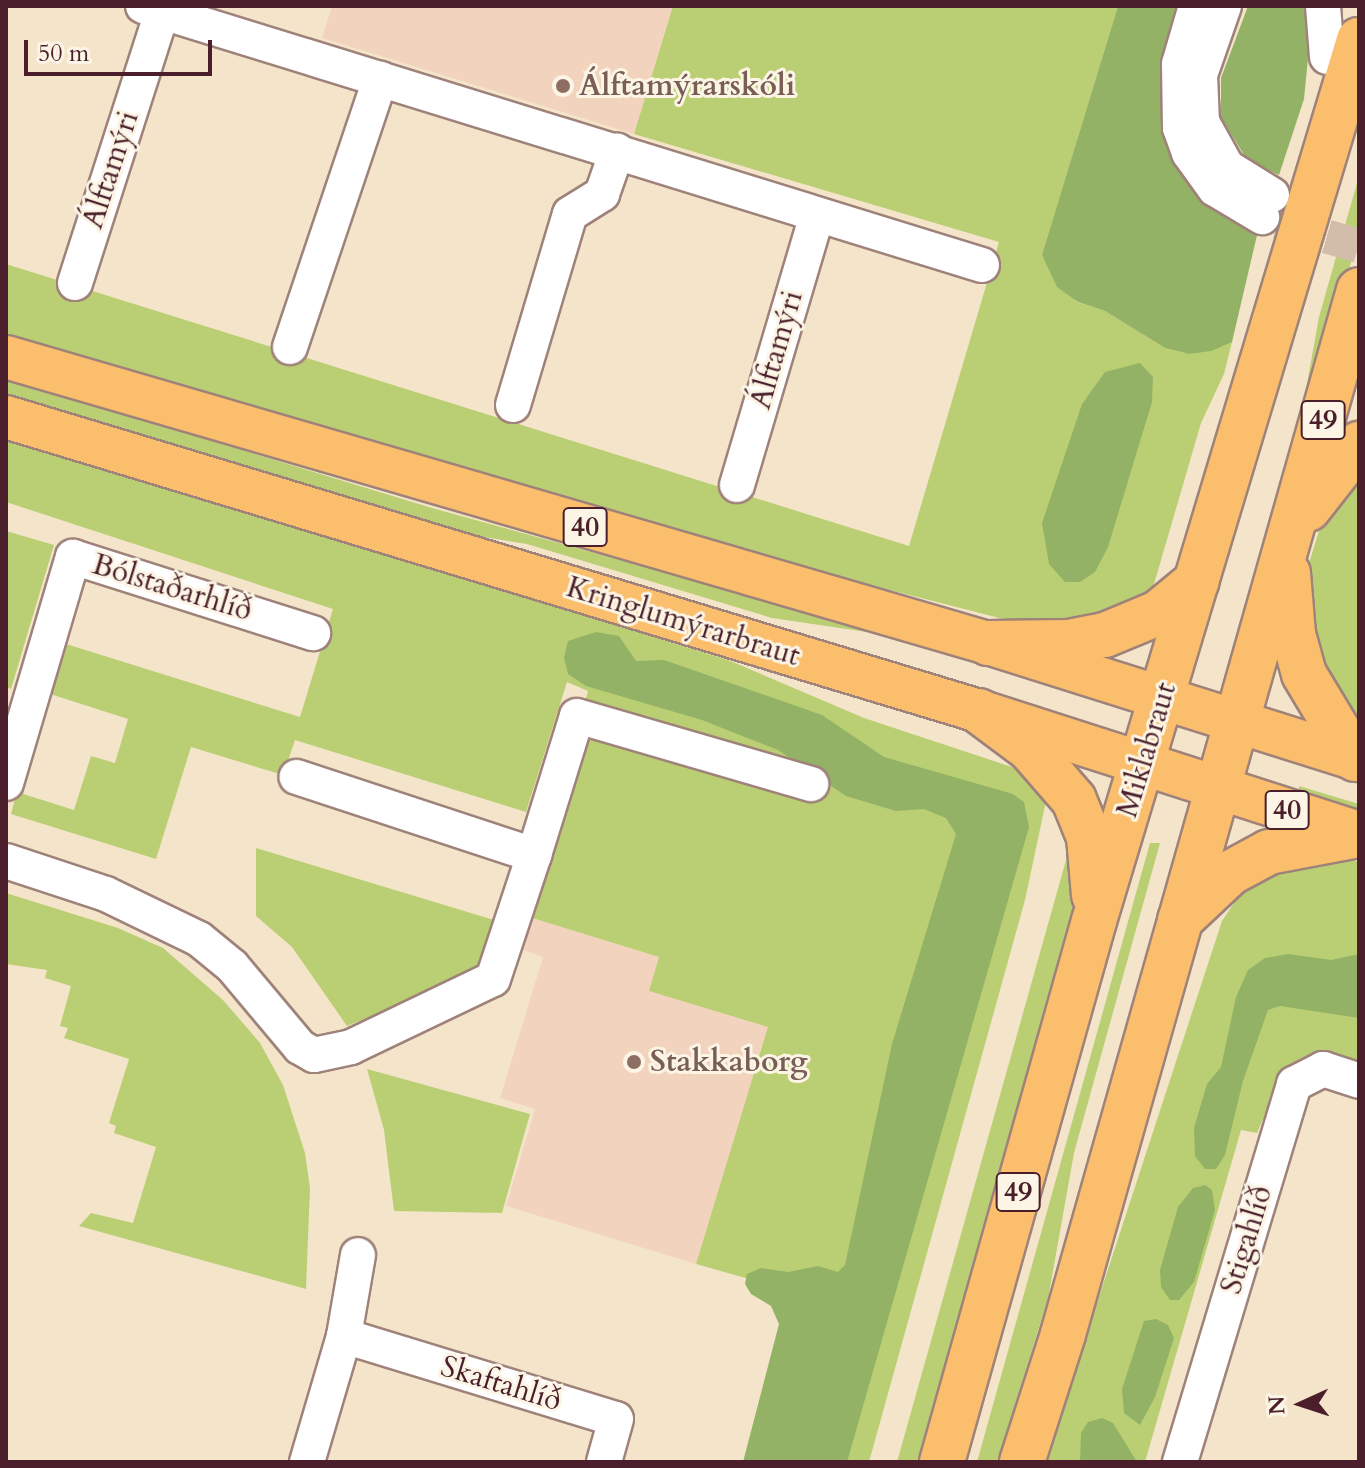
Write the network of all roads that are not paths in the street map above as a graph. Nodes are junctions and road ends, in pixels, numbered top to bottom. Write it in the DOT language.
graph roads {
  1 [pos="1196,6"];
  2 [pos="1224,6"];
  3 [pos="1323,6"];
  4 [pos="153,9"];
  5 [pos="1343,49"];
  6 [pos="380,79"];
  7 [pos="617,151"];
  8 [pos="817,215"];
  9 [pos="982,265"];
  10 [pos="75,283"];
  11 [pos="1359,290"];
  12 [pos="290,347"];
  13 [pos="6,357"];
  14 [pos="513,405"];
  15 [pos="6,417"];
  16 [pos="1359,444"];
  17 [pos="737,485"];
  18 [pos="1289,542"];
  19 [pos="1197,581"];
  20 [pos="313,633"];
  21 [pos="988,643"];
  22 [pos="1163,698"];
  23 [pos="979,711"];
  24 [pos="1235,721"];
  25 [pos="1357,760"];
  26 [pos="1144,763"];
  27 [pos="297,777"];
  28 [pos="6,783"];
  29 [pos="811,784"];
  30 [pos="1216,786"];
  31 [pos="1359,834"];
  32 [pos="534,855"];
  33 [pos="6,861"];
  34 [pos="1180,920"];
  35 [pos="1094,921"];
  36 [pos="1359,1081"];
  37 [pos="358,1255"];
  38 [pos="344,1336"];
  39 [pos="307,1462"];
  40 [pos="604,1462"];
  41 [pos="942,1462"];
  42 [pos="1022,1462"];
  43 [pos="1180,1462"];
  1 -- 2 [label="street"];
  3 -- 5 [label="street"];
  4 -- 6 [label="street, Álftamýri"];
  4 -- 10 [label="street, Álftamýri"];
  5 -- 19 [label="highway, Miklabraut / 49"];
  6 -- 7 [label="street, Álftamýri"];
  6 -- 12 [label="street"];
  7 -- 8 [label="street, Álftamýri"];
  7 -- 14 [label="street"];
  8 -- 9 [label="street, Álftamýri"];
  8 -- 17 [label="street, Álftamýri"];
  11 -- 18 [label="highway, 49"];
  13 -- 21 [label="main road, Kringlumýrarbraut / 40"];
  15 -- 23 [label="main road, Kringlumýrarbraut / 40"];
  16 -- 18 [label="highway"];
  18 -- 24 [label="highway, 49"];
  18 -- 25 [label="highway"];
  19 -- 21 [label="highway"];
  19 -- 22 [label="highway, Miklabraut / 49"];
  20 -- 28 [label="street, Bólstaðarhlíð"];
  21 -- 22 [label="main road, Kringlumýrarbraut / 40"];
  22 -- 24 [label="main road, Kringlumýrarbraut / 40"];
  22 -- 26 [label="highway, Miklabraut / 49"];
  23 -- 26 [label="main road, Kringlumýrarbraut / 40"];
  23 -- 35 [label="highway"];
  24 -- 25 [label="main road, Kringlumýrarbraut / 40"];
  24 -- 30 [label="highway, 49"];
  26 -- 30 [label="main road, Kringlumýrarbraut / 40"];
  26 -- 35 [label="highway, Miklabraut / 49"];
  27 -- 32 [label="street"];
  29 -- 32 [label="street"];
  30 -- 31 [label="main road, Kringlumýrarbraut / 40"];
  30 -- 34 [label="highway, 49"];
  31 -- 34 [label="highway"];
  32 -- 33 [label="street"];
  34 -- 42 [label="highway, 49"];
  35 -- 41 [label="highway, Miklabraut / 49"];
  36 -- 43 [label="street, Stigahlíð"];
  37 -- 38 [label="street"];
  38 -- 39 [label="street"];
  38 -- 40 [label="street, Skaftahlíð"];
}
